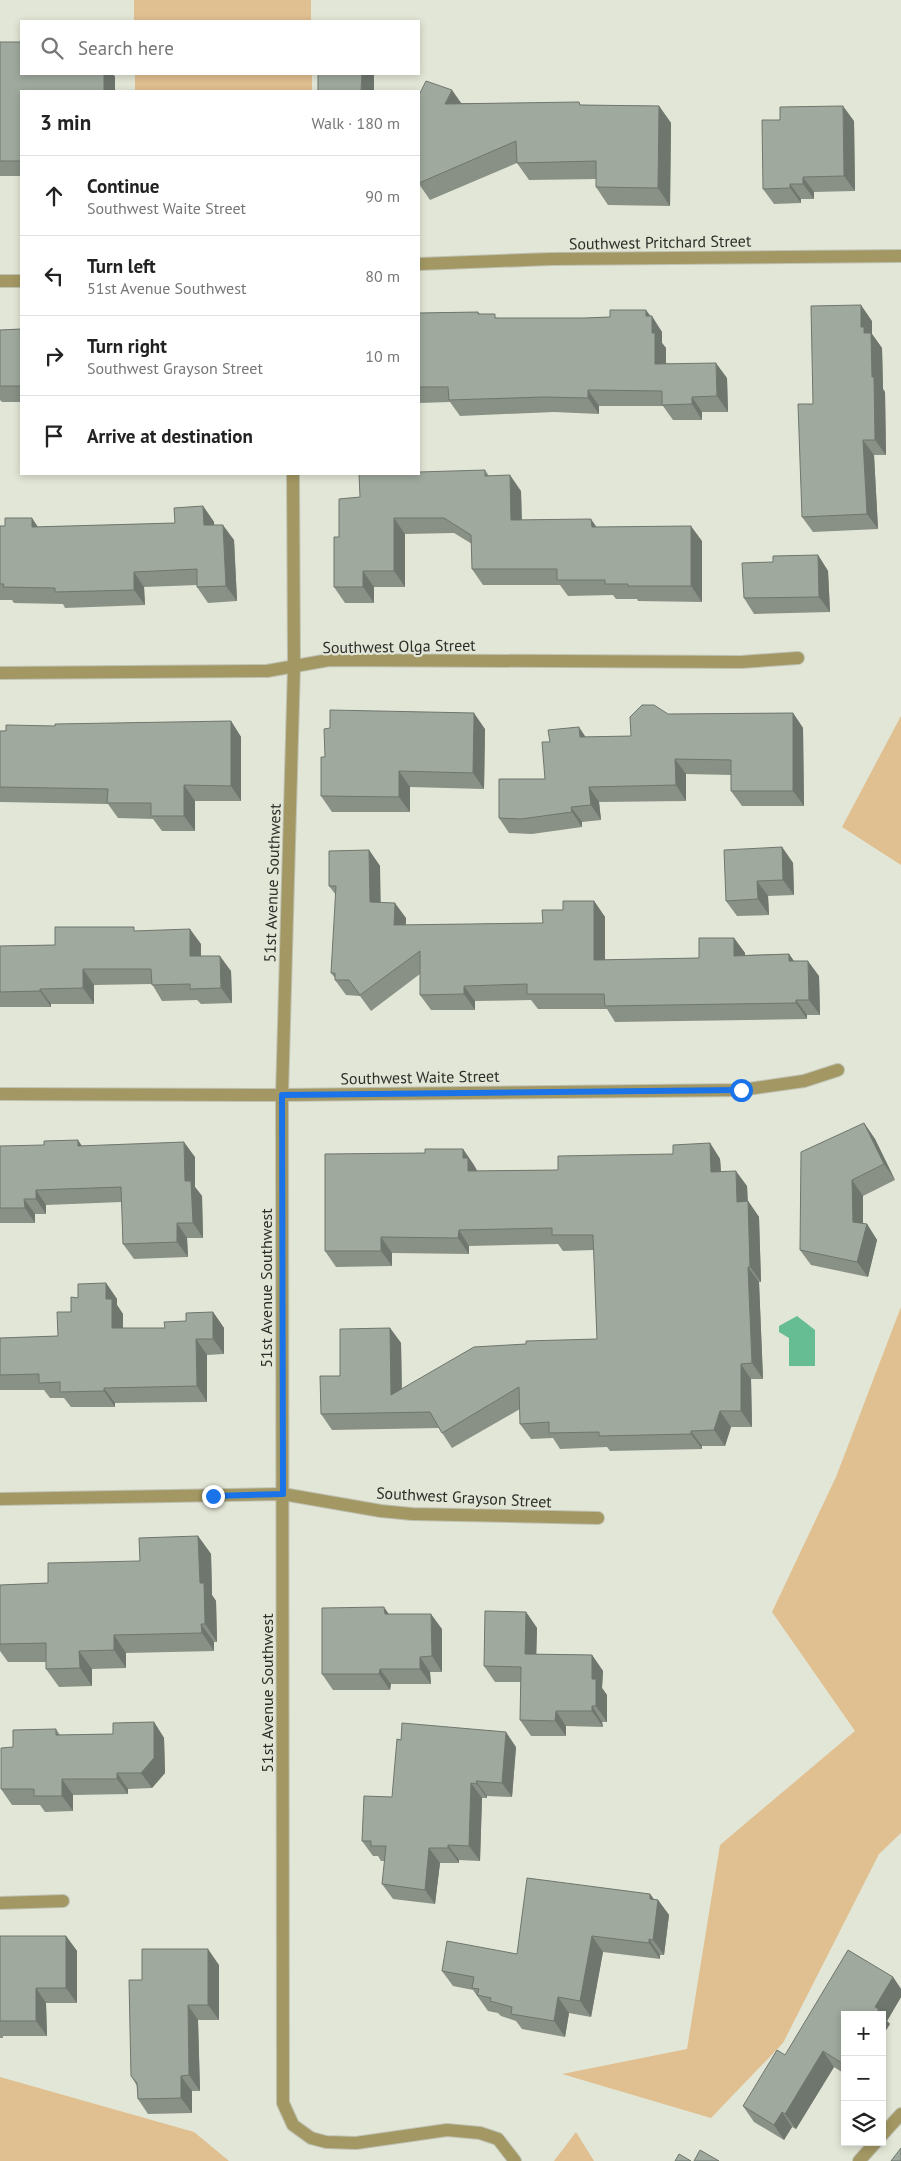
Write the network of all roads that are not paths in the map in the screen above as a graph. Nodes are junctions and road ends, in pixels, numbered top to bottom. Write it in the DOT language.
graph roads {
  1 [pos="901,256"];
  2 [pos="420,264"];
  3 [pos="0,281"];
  4 [pos="20,281"];
  5 [pos="293,475"];
  6 [pos="798,658"];
  7 [pos="294,666"];
  8 [pos="0,673"];
  9 [pos="838,1070"];
  10 [pos="0,1094"];
  11 [pos="282,1095"];
  12 [pos="283,1494"];
  13 [pos="0,1499"];
  14 [pos="598,1518"];
  15 [pos="63,1901"];
  16 [pos="0,1903"];
  17 [pos="901,2114"];
  18 [pos="886,2131"];
  19 [pos="872,2146"];
  20 [pos="515,2161"];
  21 [pos="859,2161"];
  1 -- 2 [label="street, Southwest Pritchard Street"];
  3 -- 4 [label="street"];
  5 -- 7 [label="street, 51st Avenue Southwest"];
  6 -- 7 [label="street, Southwest Olga Street"];
  7 -- 8 [label="street, Southwest Olga Street"];
  7 -- 11 [label="street, 51st Avenue Southwest"];
  9 -- 11 [label="street, Southwest Waite Street"];
  10 -- 11 [label="street, Southwest Waite Street"];
  11 -- 12 [label="street, 51st Avenue Southwest"];
  12 -- 13 [label="street, Southwest Grayson Street"];
  12 -- 14 [label="street, Southwest Grayson Street"];
  12 -- 20 [label="street, 51st Avenue Southwest"];
  15 -- 16 [label="street"];
  17 -- 18 [label="street"];
  19 -- 21 [label="street"];
}
